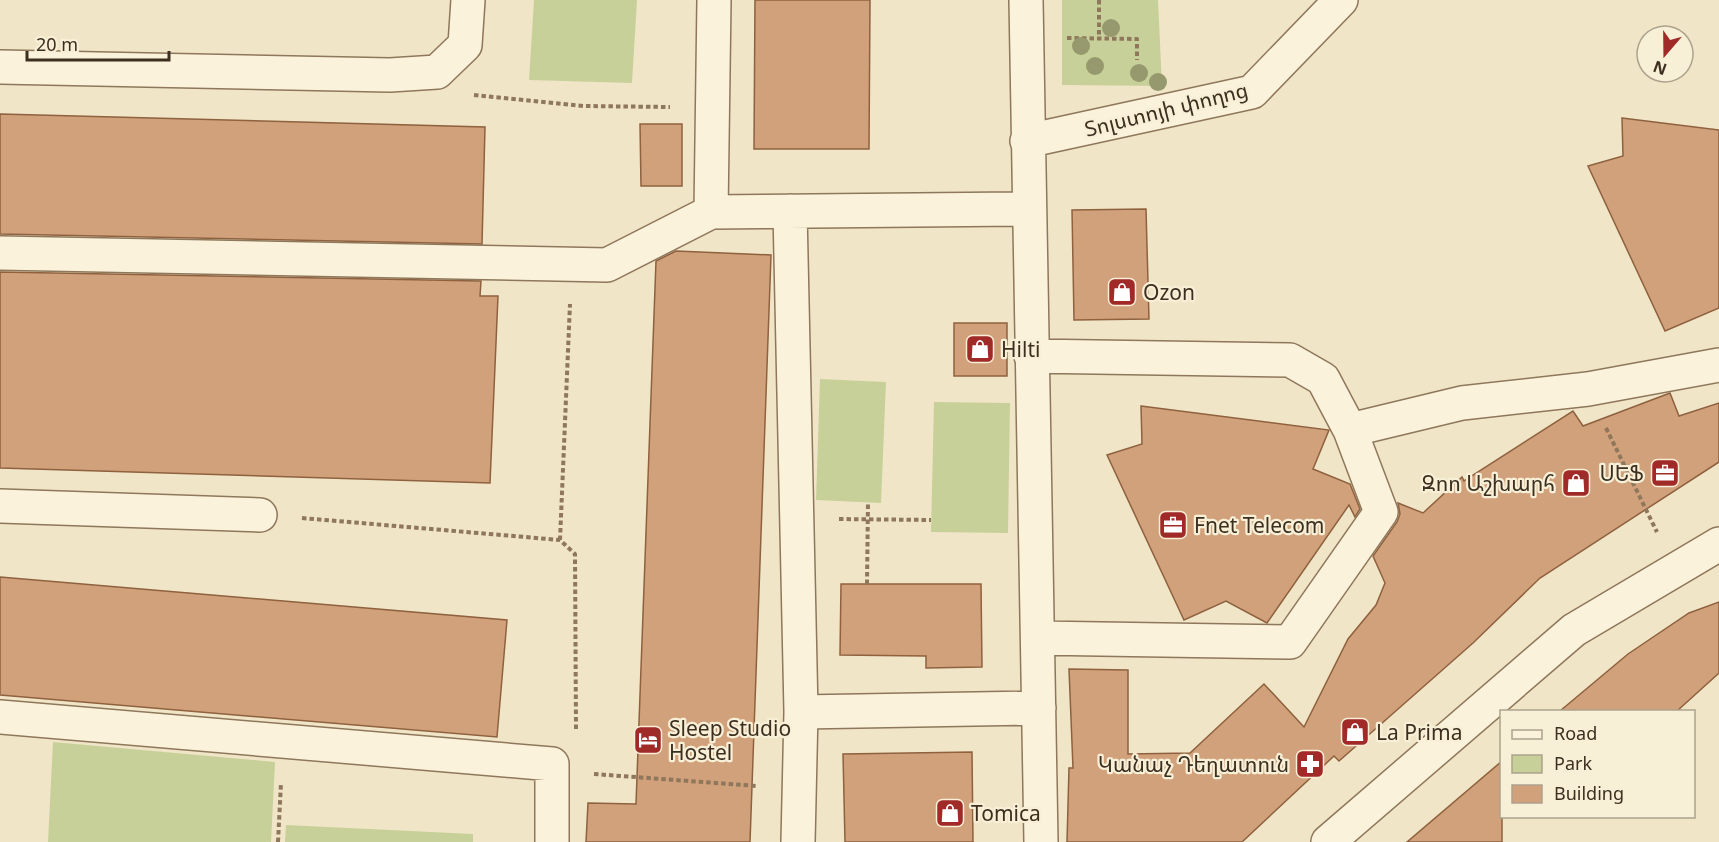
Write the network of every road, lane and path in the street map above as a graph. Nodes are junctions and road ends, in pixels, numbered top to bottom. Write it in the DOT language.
graph roads {
  1 [pos="468,0"];
  2 [pos="714,0"];
  3 [pos="1026,0"];
  4 [pos="1099,0"];
  5 [pos="1341,0"];
  6 [pos="1027,38"];
  7 [pos="1099,38"];
  8 [pos="1137,60"];
  9 [pos="0,67"];
  10 [pos="437,72"];
  11 [pos="713,107"];
  12 [pos="1027,141"];
  13 [pos="1028,209"];
  14 [pos="790,211"];
  15 [pos="711,212"];
  16 [pos="0,253"];
  17 [pos="572,265"];
  18 [pos="1031,356"];
  19 [pos="1719,365"];
  20 [pos="1588,389"];
  21 [pos="1350,430"];
  22 [pos="868,502"];
  23 [pos="0,506"];
  24 [pos="260,515"];
  25 [pos="797,518"];
  26 [pos="868,520"];
  27 [pos="932,520"];
  28 [pos="1659,538"];
  29 [pos="560,540"];
  30 [pos="1719,544"];
  31 [pos="1719,563"];
  32 [pos="867,584"];
  33 [pos="1038,638"];
  34 [pos="1039,708"];
  35 [pos="1509,710"];
  36 [pos="801,712"];
  37 [pos="0,717"];
  38 [pos="1500,719"];
  39 [pos="283,741"];
  40 [pos="564,769"];
  41 [pos="799,789"];
  42 [pos="278,842"];
  43 [pos="552,842"];
  44 [pos="798,842"];
  45 [pos="1041,842"];
  46 [pos="1328,842"];
  47 [pos="1358,842"];
  1 -- 10 [label="street"];
  2 -- 11 [label="street"];
  3 -- 6 [label="street"];
  4 -- 7 [label="path"];
  5 -- 12 [label="street, Տոլստոյի փողոց"];
  6 -- 7 [label="path"];
  6 -- 12 [label="street"];
  7 -- 8 [label="path"];
  9 -- 10 [label="street"];
  10 -- 11 [label="path"];
  11 -- 15 [label="street"];
  12 -- 13 [label="street"];
  13 -- 14 [label="street"];
  13 -- 18 [label="street"];
  14 -- 15 [label="street"];
  14 -- 25 [label="street"];
  15 -- 17 [label="street"];
  16 -- 17 [label="street"];
  17 -- 29 [label="path"];
  18 -- 21 [label="street"];
  18 -- 33 [label="street"];
  19 -- 20 [label="street"];
  20 -- 21 [label="street"];
  20 -- 28 [label="path"];
  21 -- 33 [label="street"];
  22 -- 26 [label="path"];
  23 -- 24 [label="street"];
  24 -- 29 [label="path"];
  25 -- 26 [label="path"];
  25 -- 36 [label="street"];
  26 -- 27 [label="path"];
  26 -- 32 [label="path"];
  29 -- 40 [label="path"];
  30 -- 46 [label="street"];
  31 -- 35 [label="street"];
  33 -- 34 [label="street"];
  34 -- 36 [label="street"];
  34 -- 45 [label="street"];
  36 -- 41 [label="street"];
  37 -- 39 [label="street"];
  38 -- 47 [label="street"];
  39 -- 40 [label="street"];
  39 -- 42 [label="path"];
  40 -- 41 [label="path"];
  40 -- 43 [label="street"];
  41 -- 44 [label="street"];
}
